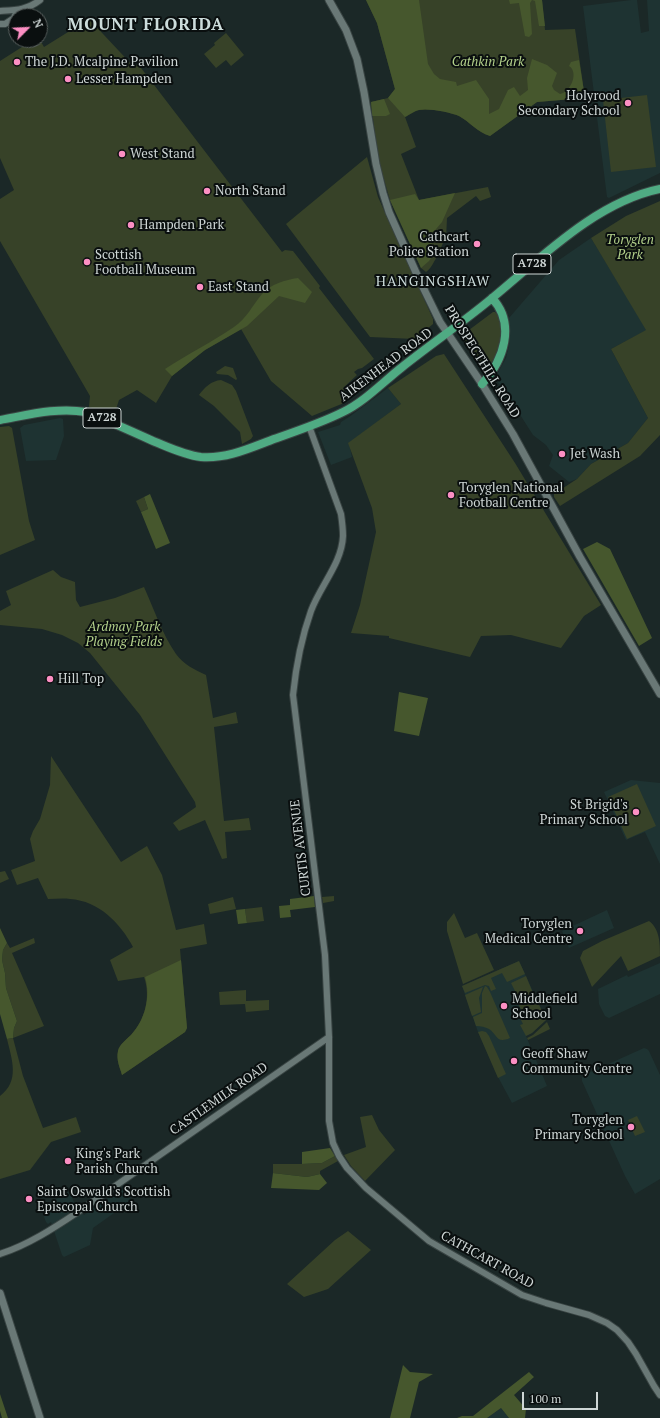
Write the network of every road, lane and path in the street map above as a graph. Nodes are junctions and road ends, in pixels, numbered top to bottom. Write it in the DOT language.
graph roads {
  1 [pos="40,0"];
  2 [pos="329,0"];
  3 [pos="24,8"];
  4 [pos="2,11"];
  5 [pos="0,24"];
  6 [pos="660,189"];
  7 [pos="492,298"];
  8 [pos="448,333"];
  9 [pos="482,384"];
  10 [pos="0,420"];
  11 [pos="309,426"];
  12 [pos="660,694"];
  13 [pos="329,1037"];
  14 [pos="429,1241"];
  15 [pos="0,1254"];
  16 [pos="0,1293"];
  17 [pos="660,1395"];
  18 [pos="40,1418"];
  1 -- 3 [label="street"];
  2 -- 8 [label="main road, PROSPECTHILL ROAD"];
  4 -- 5 [label="street"];
  6 -- 7 [label="main road, AIKENHEAD ROAD / A728"];
  7 -- 8 [label="main road, AIKENHEAD ROAD / A728"];
  7 -- 9 [label="main road"];
  8 -- 9 [label="main road, PROSPECTHILL ROAD"];
  8 -- 11 [label="main road, AIKENHEAD ROAD / A728"];
  9 -- 12 [label="main road, PROSPECTHILL ROAD"];
  10 -- 11 [label="main road, AIKENHEAD ROAD / A728"];
  11 -- 13 [label="street, CURTIS AVENUE"];
  13 -- 14 [label="street, CURTIS AVENUE"];
  13 -- 15 [label="street, CASTLEMILK ROAD"];
  14 -- 17 [label="street, CATHCART ROAD"];
  16 -- 18 [label="main road"];
}
